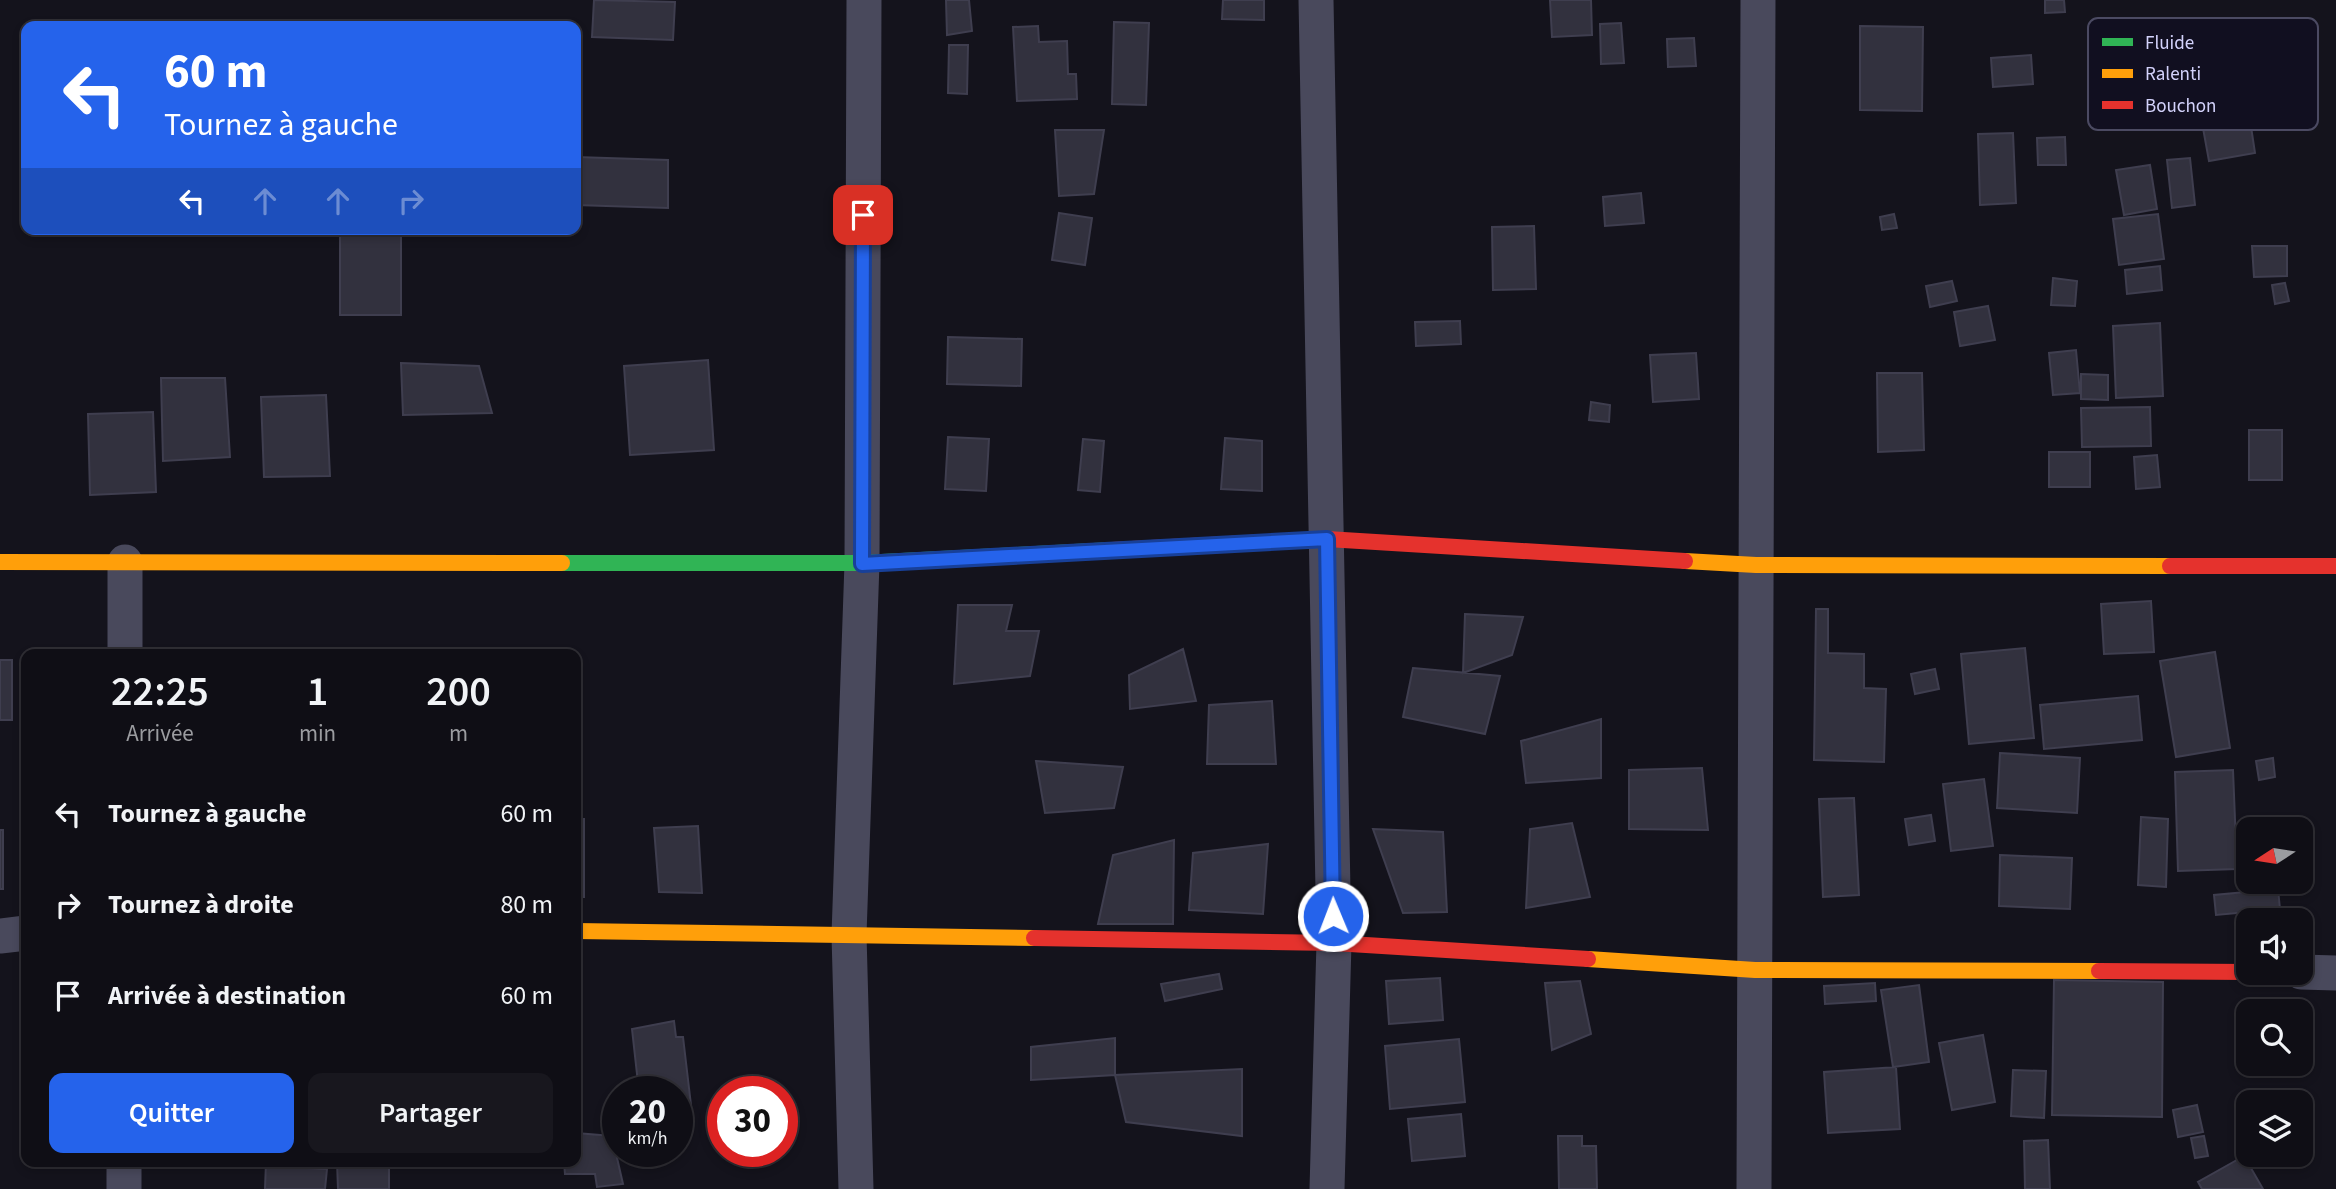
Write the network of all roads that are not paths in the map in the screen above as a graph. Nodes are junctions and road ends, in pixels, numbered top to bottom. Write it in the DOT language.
graph roads {
  1 [pos="864,0"];
  2 [pos="1317,0"];
  3 [pos="1758,0"];
  4 [pos="1327,539"];
  5 [pos="0,562"];
  6 [pos="125,562"];
  7 [pos="862,564"];
  8 [pos="1756,565"];
  9 [pos="2336,566"];
  10 [pos="125,649"];
  11 [pos="581,931"];
  12 [pos="21,934"];
  13 [pos="849,935"];
  14 [pos="0,936"];
  15 [pos="1334,943"];
  16 [pos="1755,970"];
  17 [pos="2236,972"];
  18 [pos="2313,972"];
  19 [pos="2336,973"];
  20 [pos="124,1167"];
  21 [pos="124,1189"];
  22 [pos="856,1189"];
  23 [pos="1327,1189"];
  24 [pos="1754,1189"];
  1 -- 7 [label="street"];
  2 -- 4 [label="street"];
  3 -- 8 [label="street"];
  4 -- 7 [label="street"];
  4 -- 8 [label="street"];
  4 -- 15 [label="street"];
  5 -- 6 [label="street"];
  6 -- 7 [label="street"];
  6 -- 10 [label="street"];
  7 -- 13 [label="street"];
  8 -- 9 [label="street"];
  8 -- 16 [label="street"];
  11 -- 13 [label="street"];
  12 -- 14 [label="street"];
  13 -- 15 [label="street"];
  13 -- 22 [label="street"];
  15 -- 16 [label="street"];
  15 -- 23 [label="street"];
  16 -- 17 [label="street"];
  16 -- 24 [label="street"];
  18 -- 19 [label="street"];
  20 -- 21 [label="street"];
}
